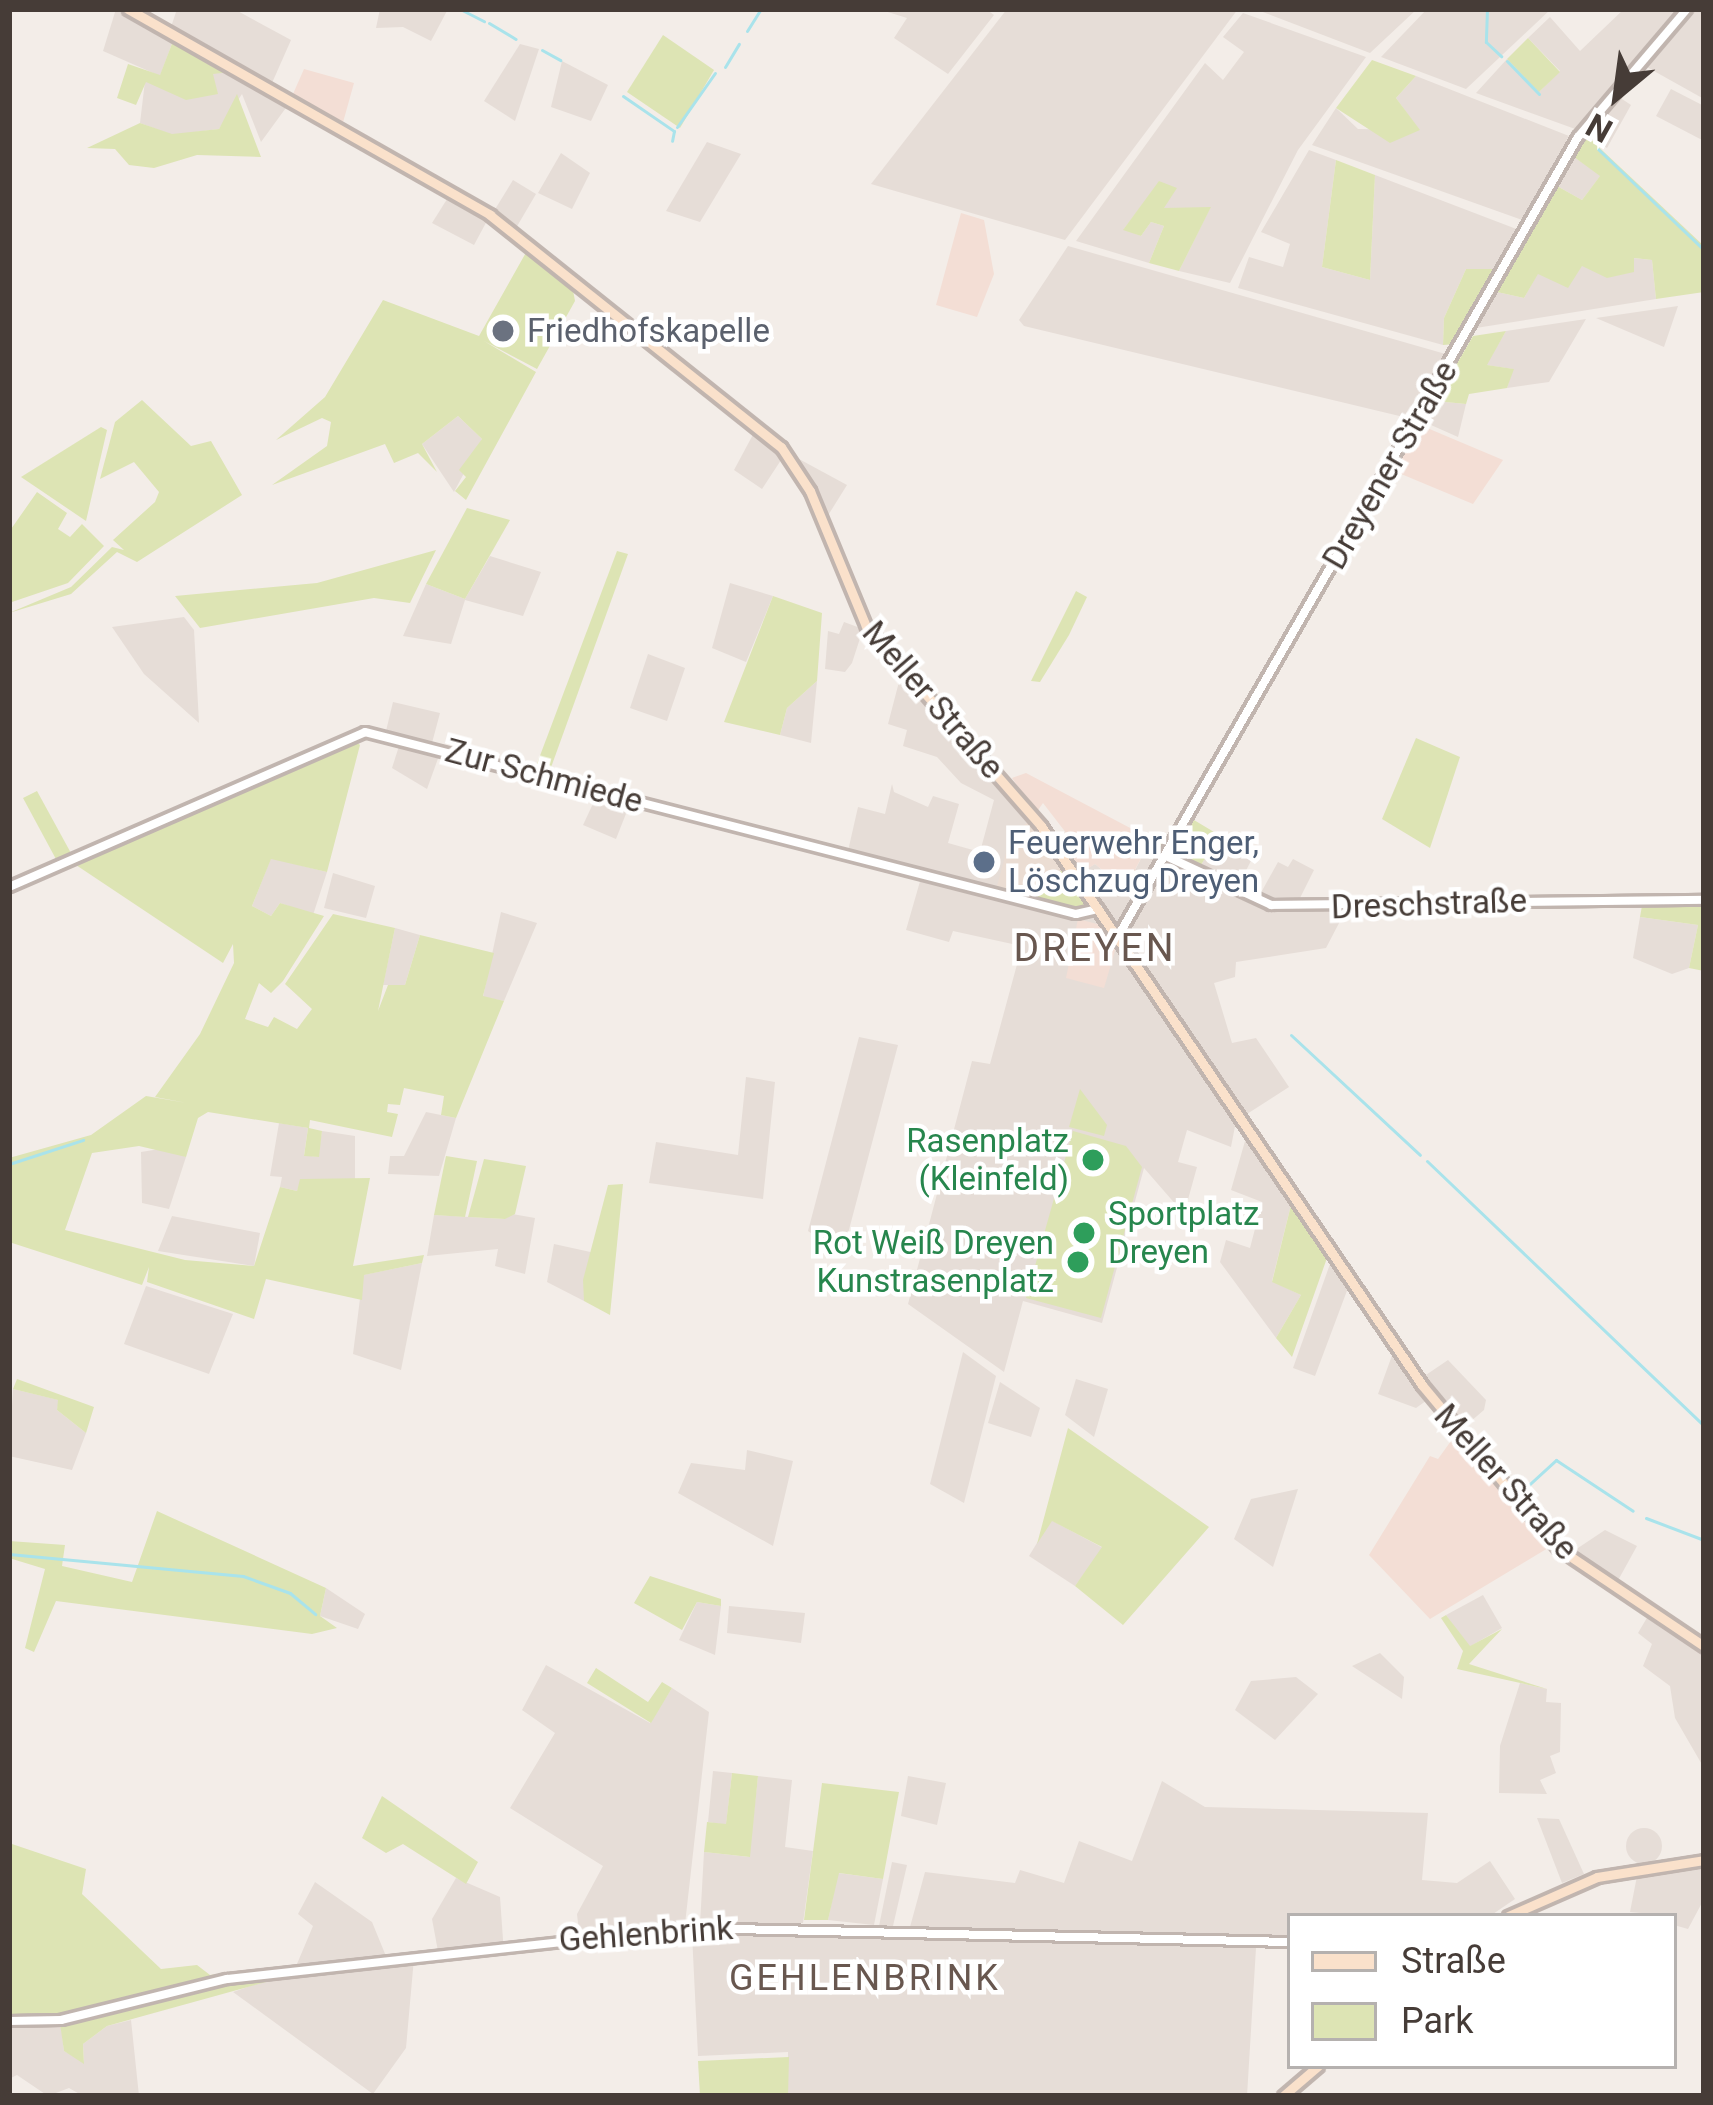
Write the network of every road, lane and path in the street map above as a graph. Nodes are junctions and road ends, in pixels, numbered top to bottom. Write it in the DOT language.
graph roads {
  1 [pos="128,9"];
  2 [pos="1687,9"];
  3 [pos="1166,856"];
  4 [pos="9,887"];
  5 [pos="1704,900"];
  6 [pos="1098,909"];
  7 [pos="1117,938"];
  8 [pos="1704,1646"];
  9 [pos="1704,1860"];
  10 [pos="1515,1913"];
  11 [pos="1287,1942"];
  12 [pos="9,2021"];
  13 [pos="1314,2069"];
  14 [pos="1283,2096"];
  1 -- 6 [label="main road, Meller Straße"];
  2 -- 3 [label="street, Dreyener Straße"];
  3 -- 5 [label="street, Dreschstraße"];
  3 -- 7 [label="street, Dreyener Straße"];
  4 -- 6 [label="street, Zur Schmiede"];
  6 -- 7 [label="main road, Meller Straße"];
  7 -- 8 [label="main road, Meller Straße"];
  9 -- 10 [label="main road"];
  11 -- 12 [label="street, Gehlenbrink"];
  13 -- 14 [label="main road"];
}
